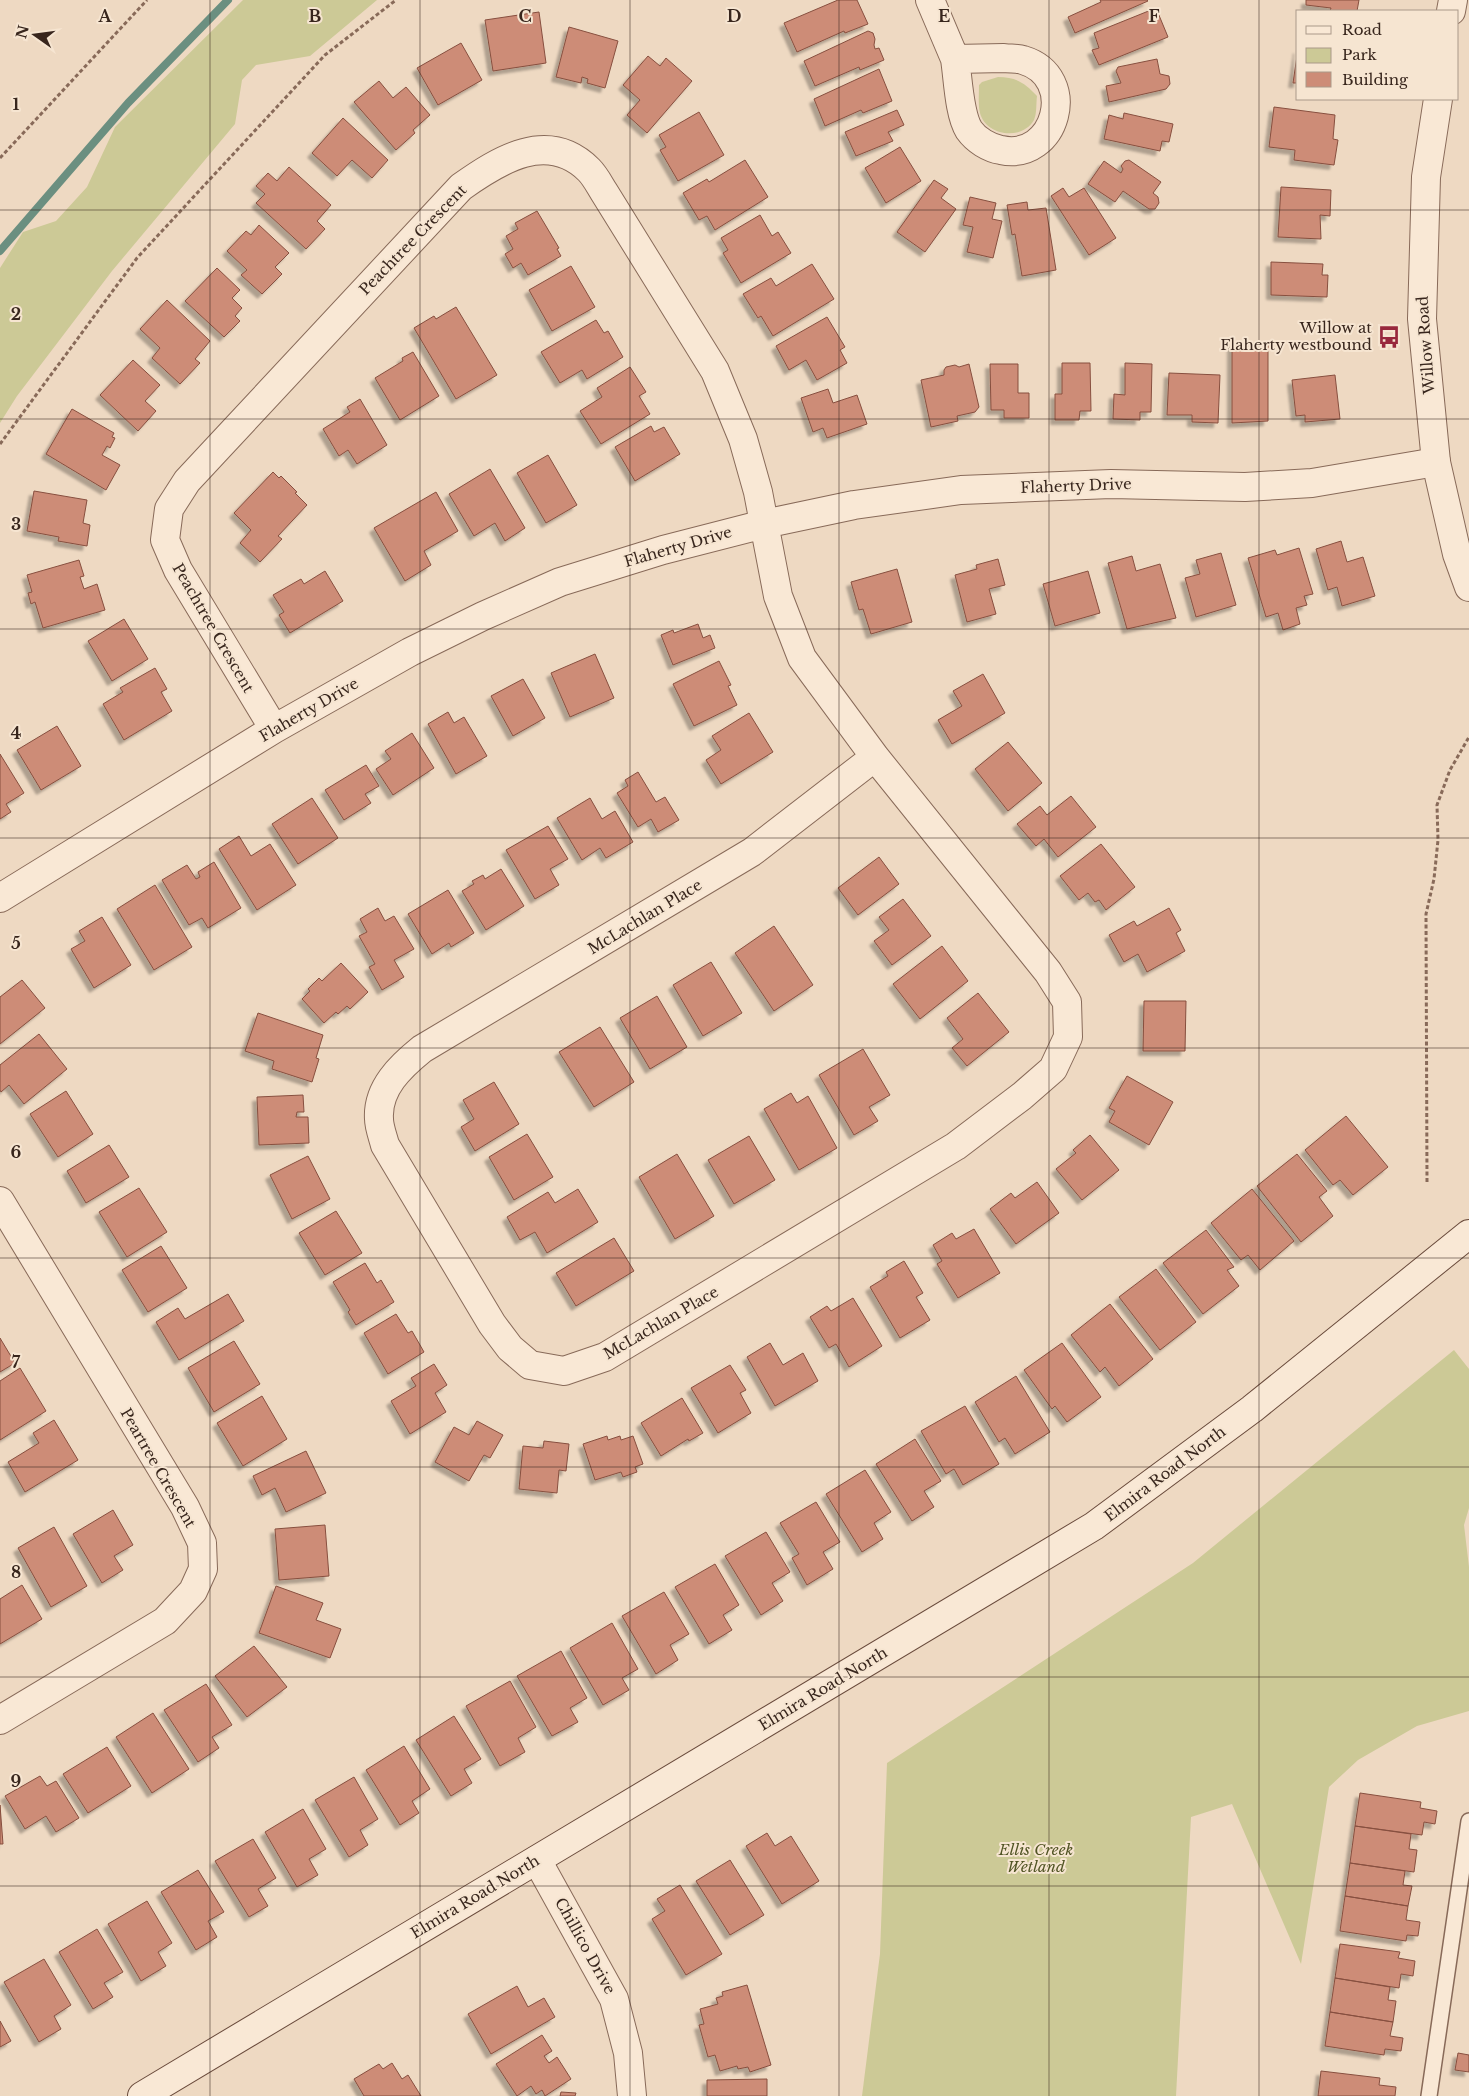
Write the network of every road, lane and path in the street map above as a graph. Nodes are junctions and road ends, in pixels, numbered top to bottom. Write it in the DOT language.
graph roads {
  1 [pos="147,0"];
  2 [pos="396,0"];
  3 [pos="930,0"];
  4 [pos="955,59"];
  5 [pos="1438,100"];
  6 [pos="0,158"];
  7 [pos="0,444"];
  8 [pos="1436,462"];
  9 [pos="764,524"];
  10 [pos="1469,587"];
  11 [pos="274,729"];
  12 [pos="1469,737"];
  13 [pos="875,757"];
  14 [pos="0,898"];
  15 [pos="1427,1182"];
  16 [pos="0,1201"];
  17 [pos="1469,1234"];
  18 [pos="0,1720"];
  19 [pos="1469,1821"];
  20 [pos="537,1860"];
  21 [pos="1463,1896"];
  22 [pos="142,2096"];
  23 [pos="632,2096"];
  24 [pos="1429,2096"];
  1 -- 6 [label="path"];
  2 -- 7 [label="path"];
  3 -- 4 [label="street"];
  5 -- 8 [label="street, Willow Road"];
  8 -- 9 [label="street, Flaherty Drive"];
  8 -- 10 [label="street, Willow Road"];
  9 -- 11 [label="street, Flaherty Drive"];
  9 -- 11 [label="street, Peachtree Crescent"];
  9 -- 13 [label="street, McLachlan Place"];
  11 -- 14 [label="street, Flaherty Drive"];
  12 -- 15 [label="path"];
  13 -- 13 [label="street, McLachlan Place"];
  16 -- 18 [label="street, Peartree Crescent"];
  17 -- 20 [label="street, Elmira Road North"];
  19 -- 21 [label="lane"];
  20 -- 22 [label="street, Elmira Road North"];
  20 -- 23 [label="street, Chillico Drive"];
  21 -- 24 [label="lane"];
}
